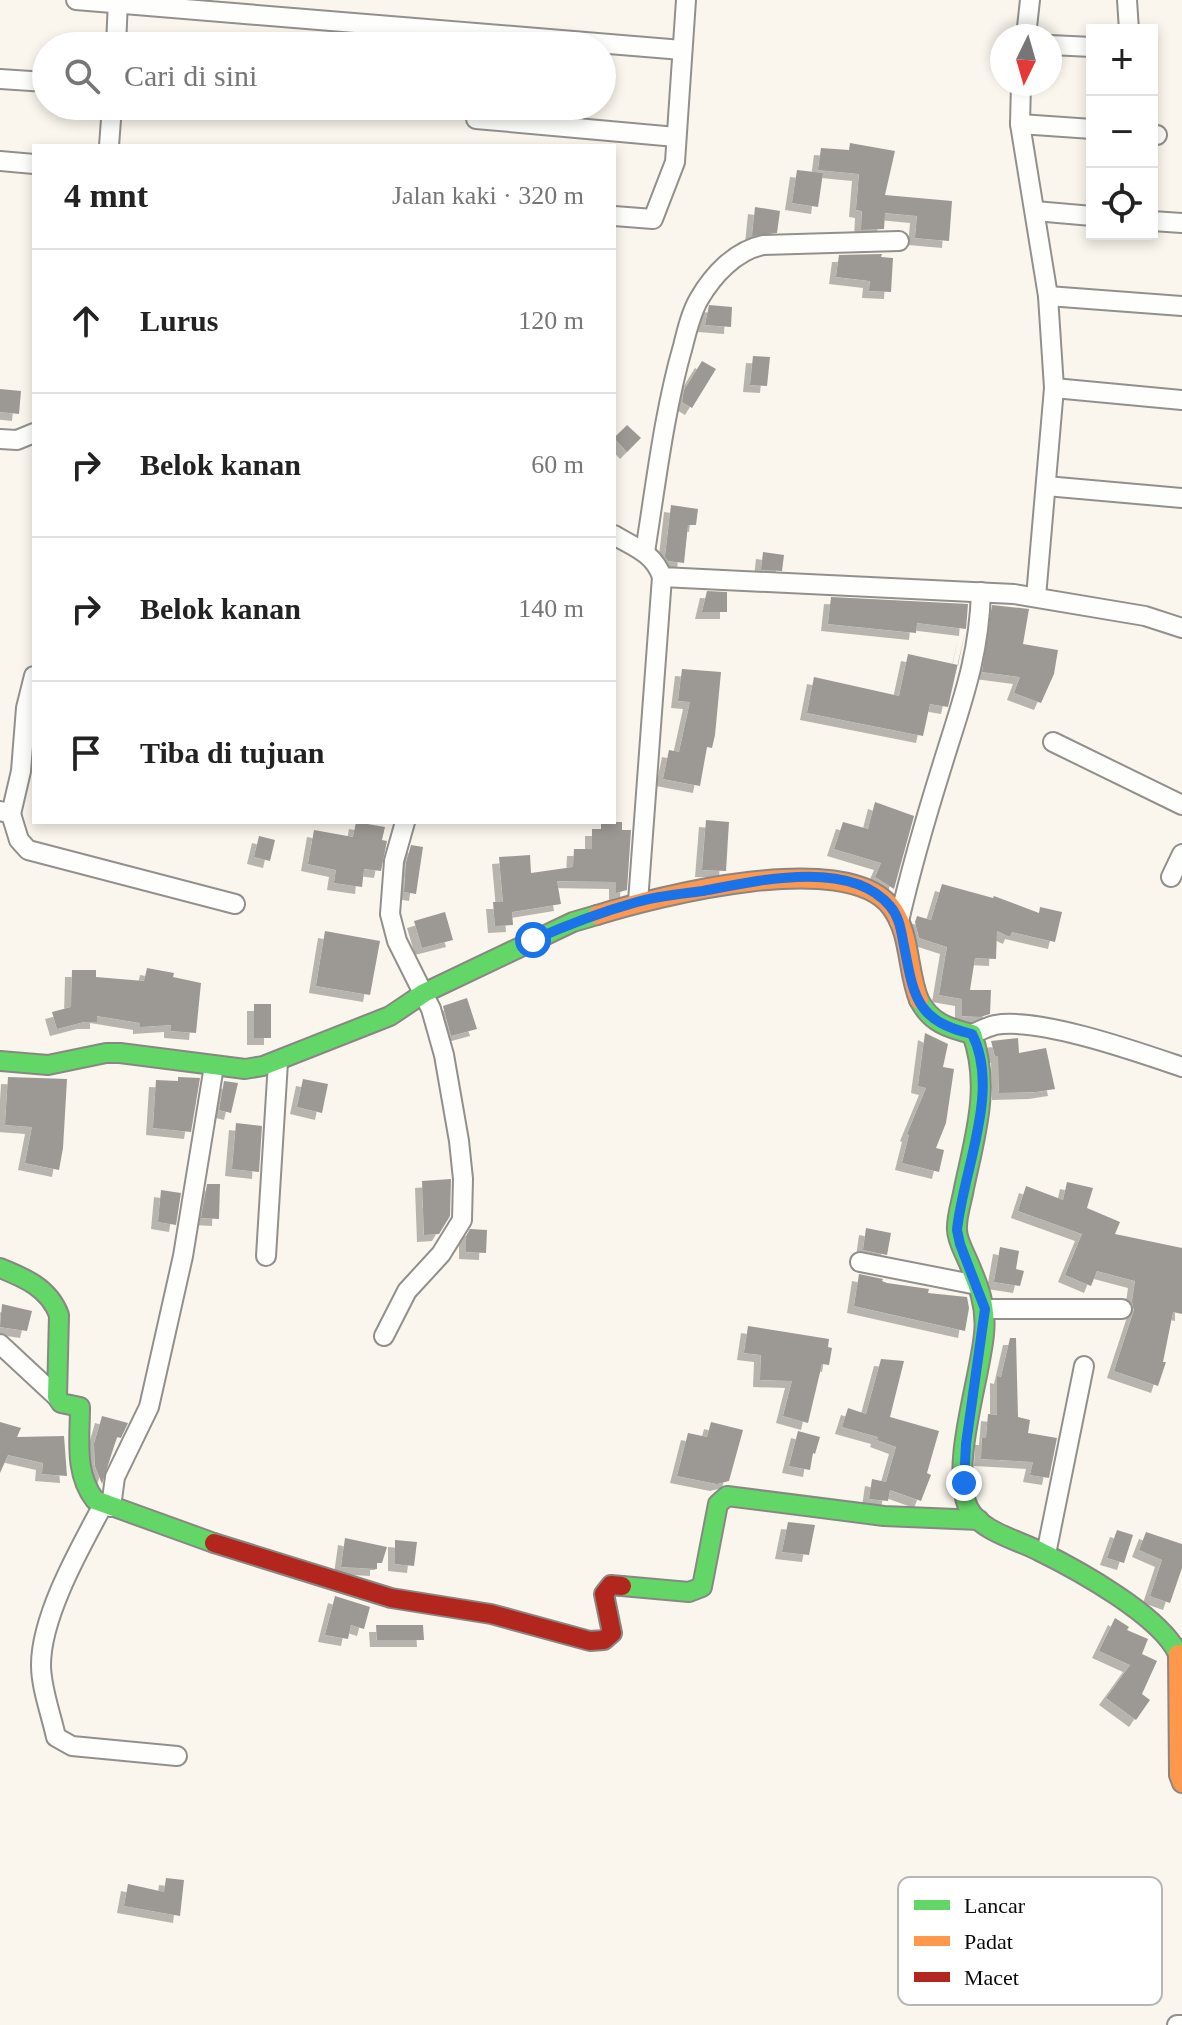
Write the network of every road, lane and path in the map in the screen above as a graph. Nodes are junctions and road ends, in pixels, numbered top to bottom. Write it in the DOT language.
graph roads {
  1 [pos="76,0"];
  2 [pos="686,0"];
  3 [pos="1030,0"];
  4 [pos="1127,0"];
  5 [pos="118,2"];
  6 [pos="1027,24"];
  7 [pos="1129,24"];
  8 [pos="117,32"];
  9 [pos="470,32"];
  10 [pos="616,44"];
  11 [pos="1062,46"];
  12 [pos="1086,47"];
  13 [pos="682,50"];
  14 [pos="0,79"];
  15 [pos="32,81"];
  16 [pos="1021,96"];
  17 [pos="111,120"];
  18 [pos="487,120"];
  19 [pos="1020,124"];
  20 [pos="1086,129"];
  21 [pos="676,137"];
  22 [pos="109,144"];
  23 [pos="0,161"];
  24 [pos="32,164"];
  25 [pos="1035,211"];
  26 [pos="1086,215"];
  27 [pos="616,216"];
  28 [pos="1158,221"];
  29 [pos="1182,223"];
  30 [pos="899,241"];
  31 [pos="1048,296"];
  32 [pos="1182,306"];
  33 [pos="1054,388"];
  34 [pos="1182,400"];
  35 [pos="32,434"];
  36 [pos="0,439"];
  37 [pos="1046,486"];
  38 [pos="1182,498"];
  39 [pos="616,536"];
  40 [pos="645,552"];
  41 [pos="662,577"];
  42 [pos="981,592"];
  43 [pos="1036,597"];
  44 [pos="1182,628"];
  45 [pos="32,684"];
  46 [pos="1053,742"];
  47 [pos="1182,805"];
  48 [pos="6,813"];
  49 [pos="404,824"];
  50 [pos="1182,854"];
  51 [pos="1171,877"];
  52 [pos="638,902"];
  53 [pos="235,904"];
  54 [pos="899,921"];
  55 [pos="424,993"];
  56 [pos="972,1034"];
  57 [pos="278,1062"];
  58 [pos="1,1064"];
  59 [pos="214,1066"];
  60 [pos="1182,1067"];
  61 [pos="266,1256"];
  62 [pos="860,1262"];
  63 [pos="0,1268"];
  64 [pos="977,1285"];
  65 [pos="985,1309"];
  66 [pos="1122,1309"];
  67 [pos="384,1336"];
  68 [pos="0,1344"];
  69 [pos="1084,1366"];
  70 [pos="57,1397"];
  71 [pos="107,1506"];
  72 [pos="979,1520"];
  73 [pos="1046,1554"];
  74 [pos="177,1756"];
  75 [pos="1182,1783"];
  1 -- 5 [label="street"];
  2 -- 13 [label="street"];
  3 -- 6 [label="street"];
  4 -- 7 [label="street"];
  5 -- 8 [label="street"];
  5 -- 9 [label="street"];
  10 -- 13 [label="street"];
  11 -- 12 [label="street"];
  13 -- 21 [label="street"];
  14 -- 15 [label="street"];
  16 -- 19 [label="street"];
  17 -- 22 [label="street"];
  18 -- 21 [label="street"];
  19 -- 20 [label="street"];
  19 -- 25 [label="street"];
  21 -- 27 [label="street"];
  23 -- 24 [label="street"];
  25 -- 26 [label="street"];
  25 -- 31 [label="street"];
  28 -- 29 [label="street"];
  30 -- 40 [label="street"];
  31 -- 32 [label="street"];
  31 -- 33 [label="street"];
  33 -- 34 [label="street"];
  33 -- 37 [label="street"];
  35 -- 36 [label="street"];
  37 -- 38 [label="street"];
  37 -- 43 [label="street"];
  39 -- 40 [label="street"];
  40 -- 41 [label="street"];
  41 -- 42 [label="street"];
  41 -- 52 [label="street"];
  42 -- 43 [label="street"];
  42 -- 54 [label="street"];
  43 -- 44 [label="street"];
  45 -- 48 [label="street"];
  46 -- 47 [label="street"];
  48 -- 53 [label="street"];
  49 -- 55 [label="street"];
  50 -- 51 [label="street"];
  52 -- 54 [label="street"];
  52 -- 55 [label="street"];
  54 -- 56 [label="street"];
  55 -- 57 [label="street"];
  55 -- 67 [label="street"];
  56 -- 60 [label="street"];
  56 -- 64 [label="street"];
  57 -- 59 [label="street"];
  57 -- 61 [label="street"];
  58 -- 59 [label="street"];
  59 -- 71 [label="street"];
  62 -- 64 [label="street"];
  63 -- 70 [label="street"];
  64 -- 65 [label="street"];
  65 -- 66 [label="street"];
  65 -- 72 [label="street"];
  68 -- 70 [label="street"];
  69 -- 73 [label="street"];
  70 -- 71 [label="street"];
  71 -- 72 [label="street"];
  71 -- 74 [label="street"];
  72 -- 73 [label="street"];
  73 -- 75 [label="street"];
}
